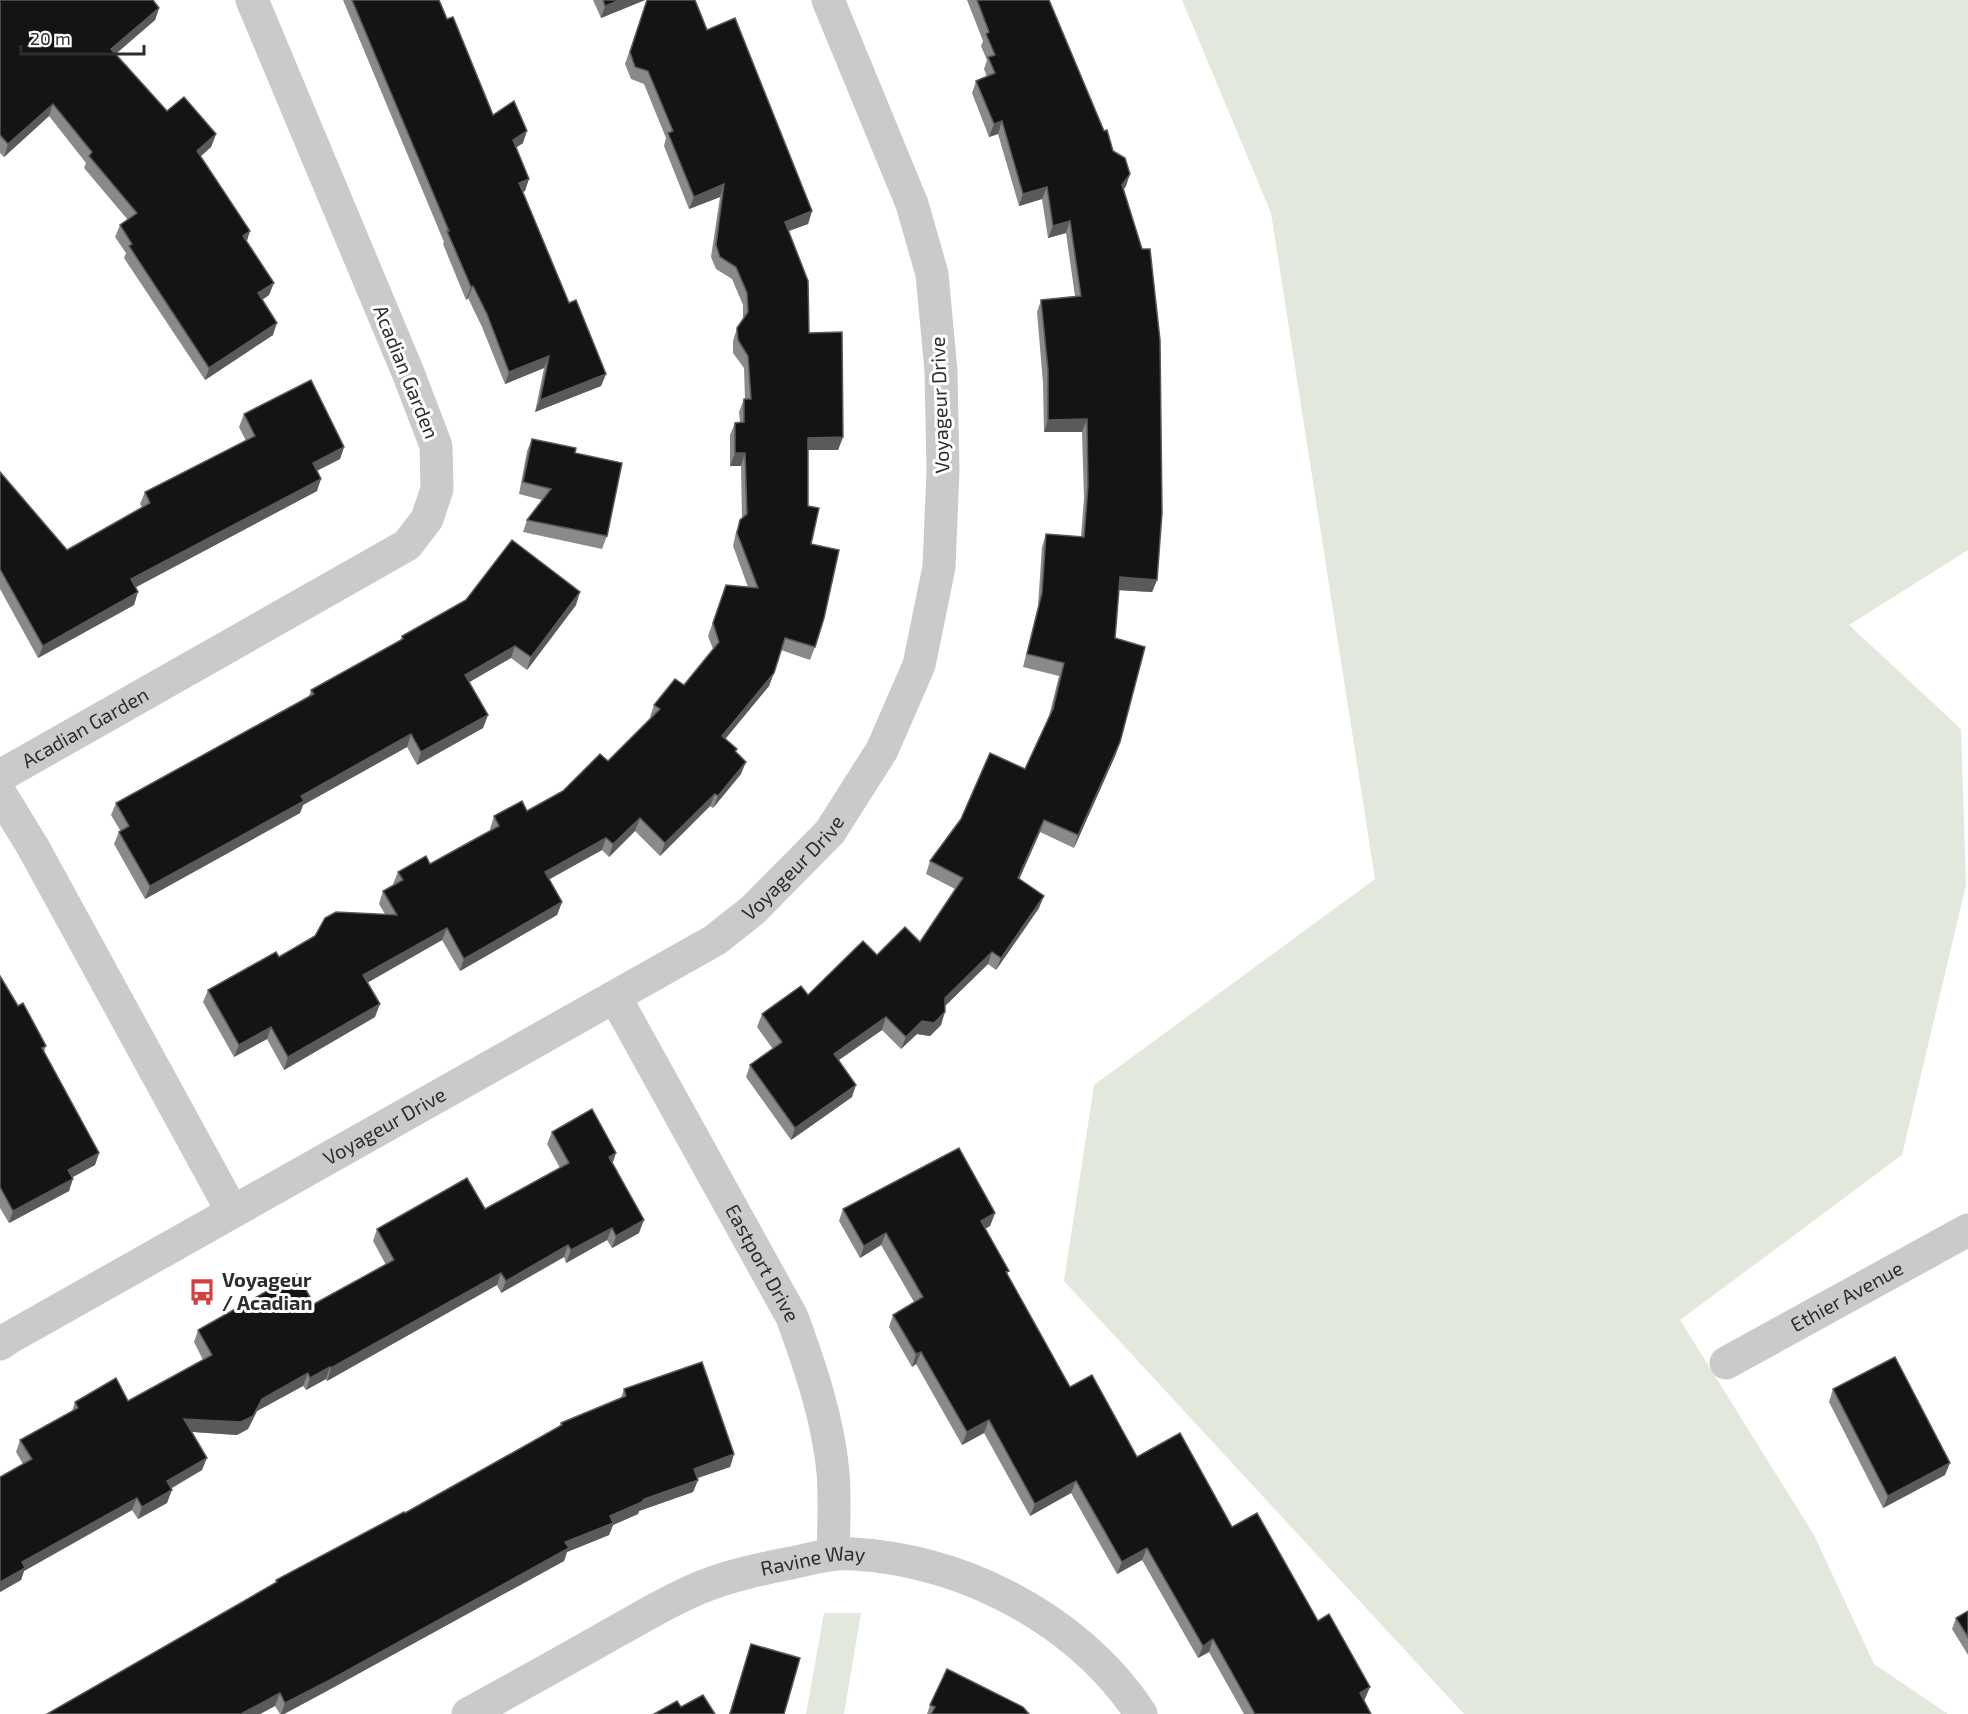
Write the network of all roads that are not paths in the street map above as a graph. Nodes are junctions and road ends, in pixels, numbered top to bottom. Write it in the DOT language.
graph roads {
  1 [pos="252,0"];
  2 [pos="828,0"];
  3 [pos="0,777"];
  4 [pos="0,793"];
  5 [pos="615,997"];
  6 [pos="232,1211"];
  7 [pos="1968,1230"];
  8 [pos="0,1344"];
  9 [pos="1726,1363"];
  10 [pos="833,1554"];
  11 [pos="468,1714"];
  12 [pos="1140,1714"];
  1 -- 3 [label="street, Acadian Garden"];
  2 -- 5 [label="street, Voyageur Drive"];
  4 -- 6 [label="street"];
  5 -- 6 [label="street, Voyageur Drive"];
  5 -- 10 [label="street, Eastport Drive"];
  6 -- 8 [label="street, Voyageur Drive"];
  7 -- 9 [label="street, Ethier Avenue"];
  10 -- 11 [label="street, Ravine Way"];
  10 -- 12 [label="street, Ravine Way"];
}
